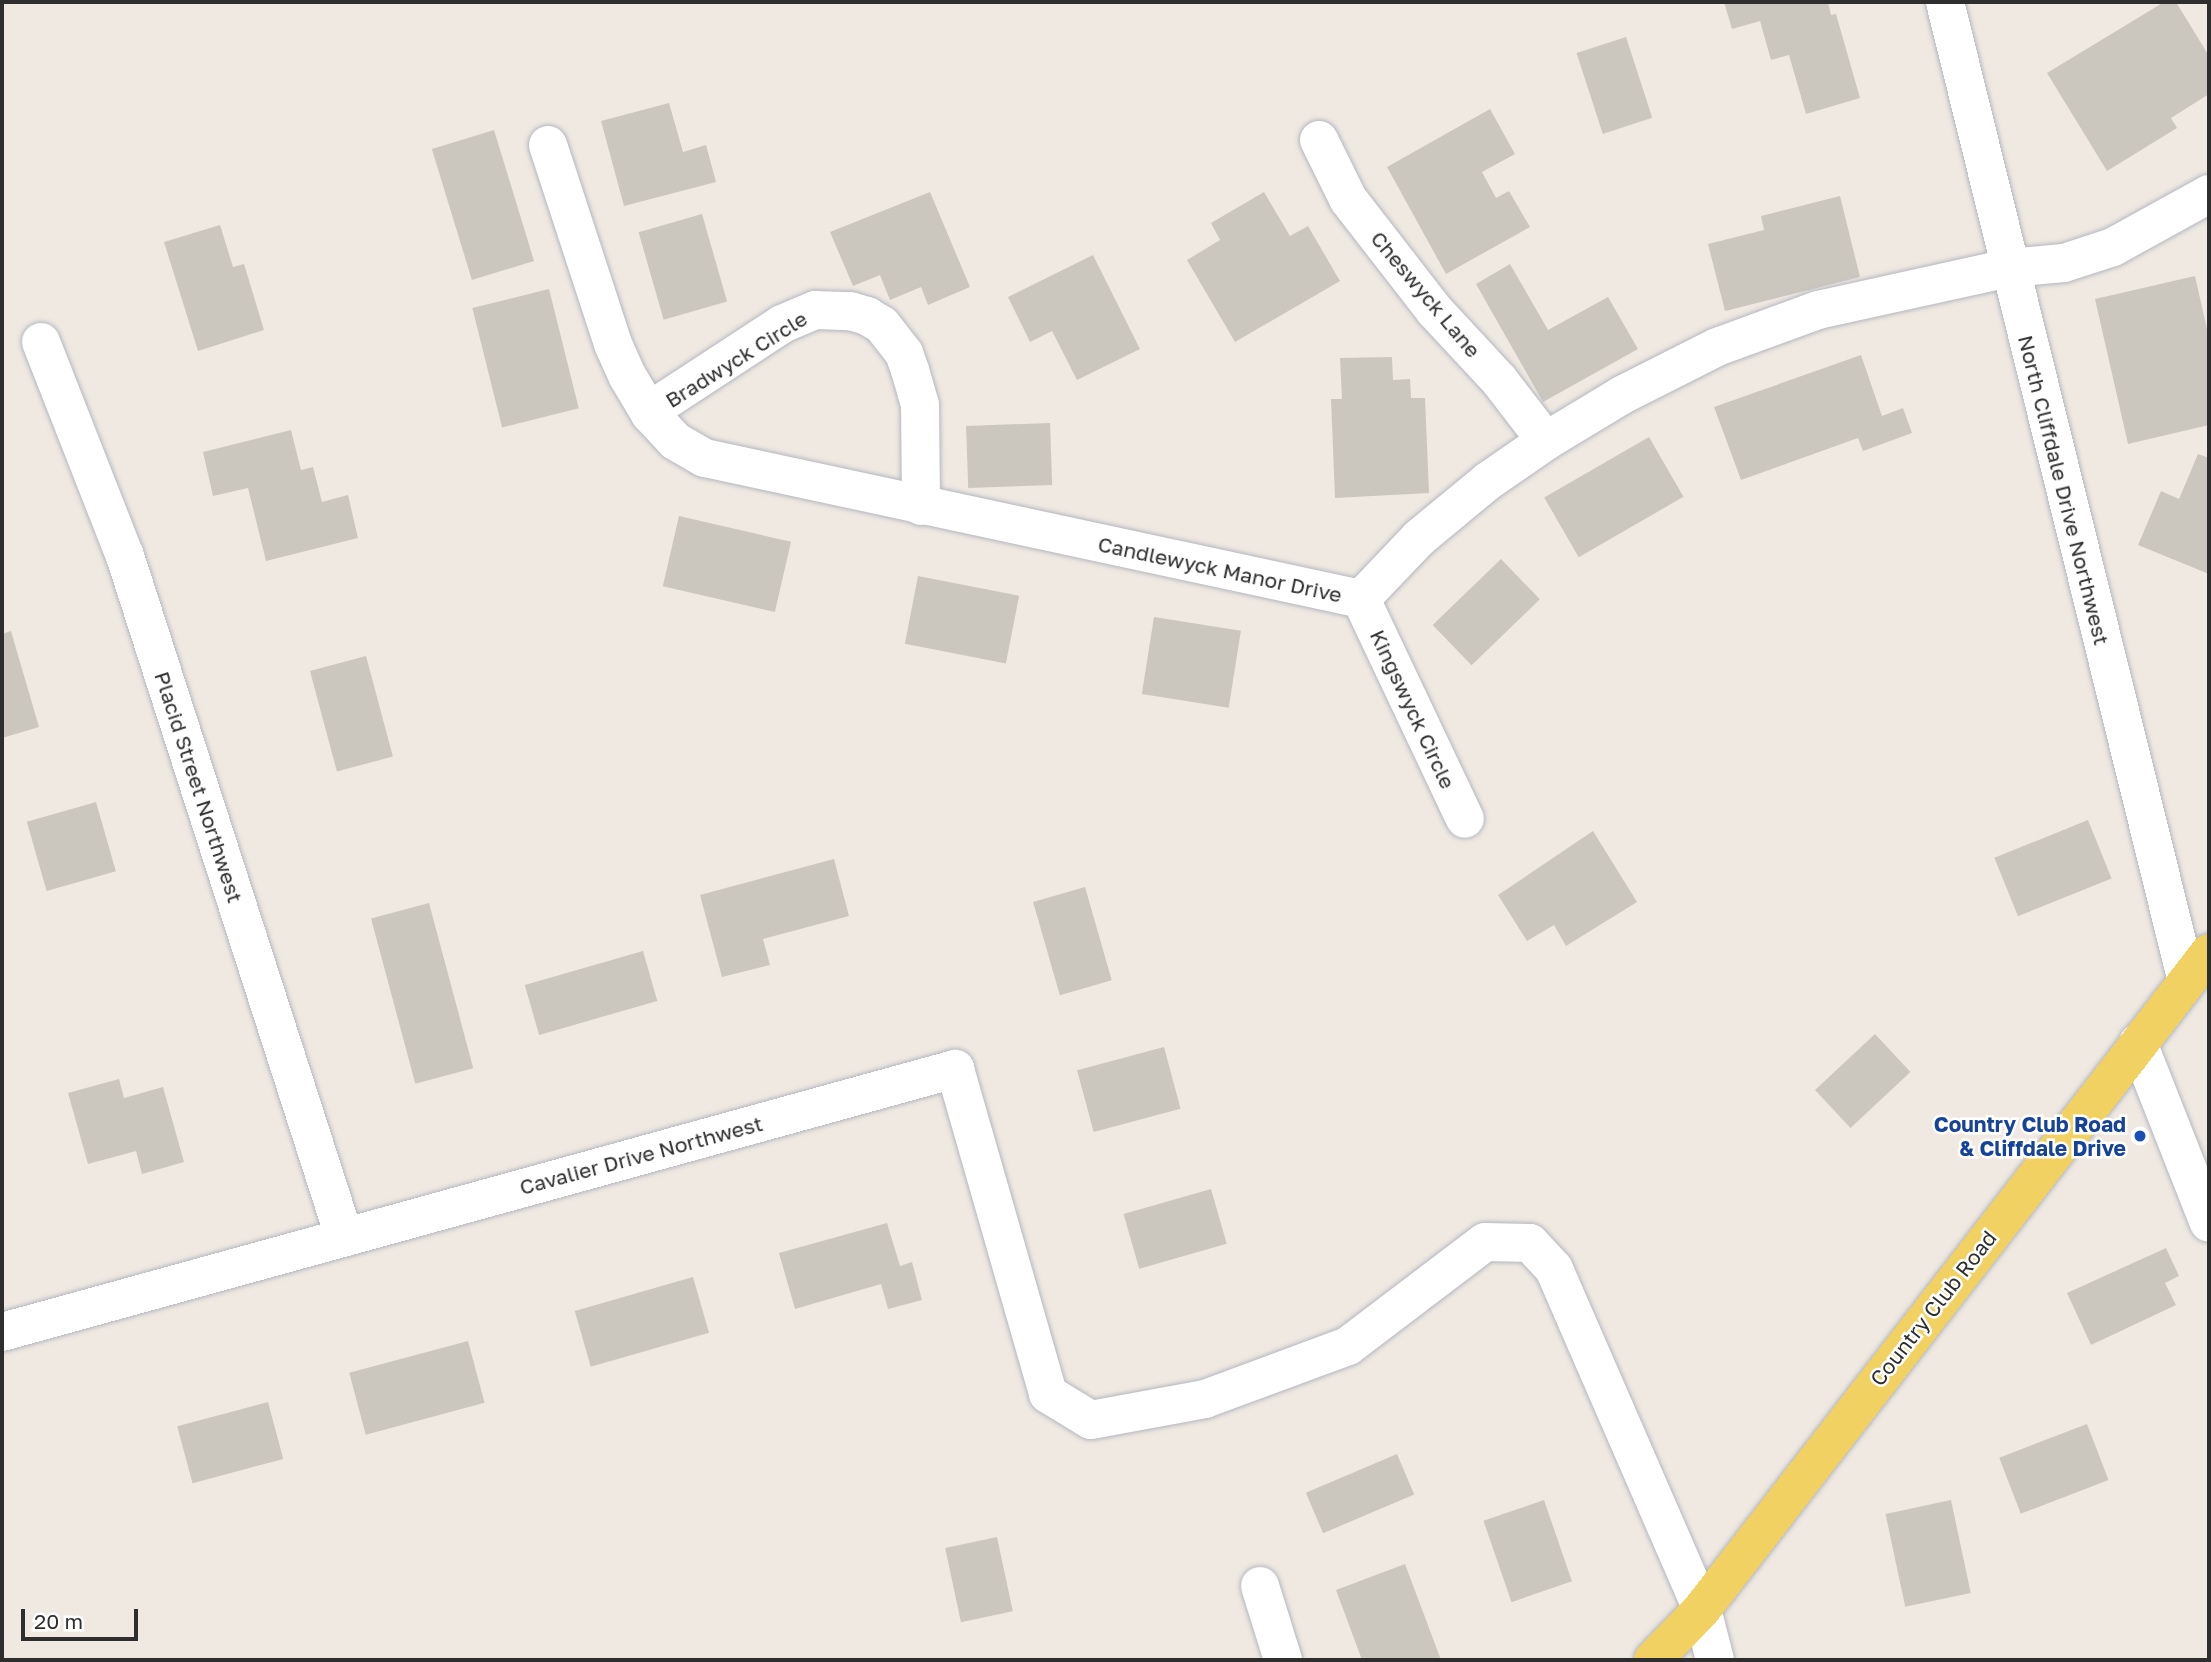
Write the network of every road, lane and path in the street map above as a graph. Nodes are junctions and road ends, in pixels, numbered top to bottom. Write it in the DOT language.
graph roads {
  1 [pos="1945,2"];
  2 [pos="1319,140"];
  3 [pos="548,145"];
  4 [pos="2209,194"];
  5 [pos="2009,268"];
  6 [pos="41,342"];
  7 [pos="650,414"];
  8 [pos="1546,441"];
  9 [pos="922,506"];
  10 [pos="1361,599"];
  11 [pos="1465,819"];
  12 [pos="2198,965"];
  13 [pos="2138,1043"];
  14 [pos="2209,1223"];
  15 [pos="344,1236"];
  16 [pos="2,1332"];
  17 [pos="1259,1586"];
  18 [pos="1702,1609"];
  19 [pos="1283,1660"];
  20 [pos="1653,1660"];
  21 [pos="1715,1660"];
  1 -- 5 [label="street, North Cliffdale Drive Northwest"];
  2 -- 8 [label="street, Cheswyck Lane"];
  3 -- 7 [label="street, Candlewyck Manor Drive"];
  4 -- 5 [label="street, Candlewyck Manor Drive"];
  5 -- 8 [label="street, Candlewyck Manor Drive"];
  5 -- 12 [label="street, North Cliffdale Drive Northwest"];
  6 -- 15 [label="street, Placid Street Northwest"];
  7 -- 9 [label="street, Candlewyck Manor Drive"];
  7 -- 9 [label="street, Bradwyck Circle"];
  8 -- 10 [label="street, Candlewyck Manor Drive"];
  9 -- 10 [label="street, Candlewyck Manor Drive"];
  10 -- 11 [label="street, Kingswyck Circle"];
  12 -- 13 [label="main road, Country Club Road"];
  13 -- 14 [label="street"];
  13 -- 18 [label="main road, Country Club Road"];
  15 -- 16 [label="street, Cavalier Drive Northwest"];
  15 -- 18 [label="street, Cavalier Drive Northwest"];
  17 -- 19 [label="street"];
  18 -- 20 [label="main road, Country Club Road"];
  18 -- 21 [label="street"];
}
